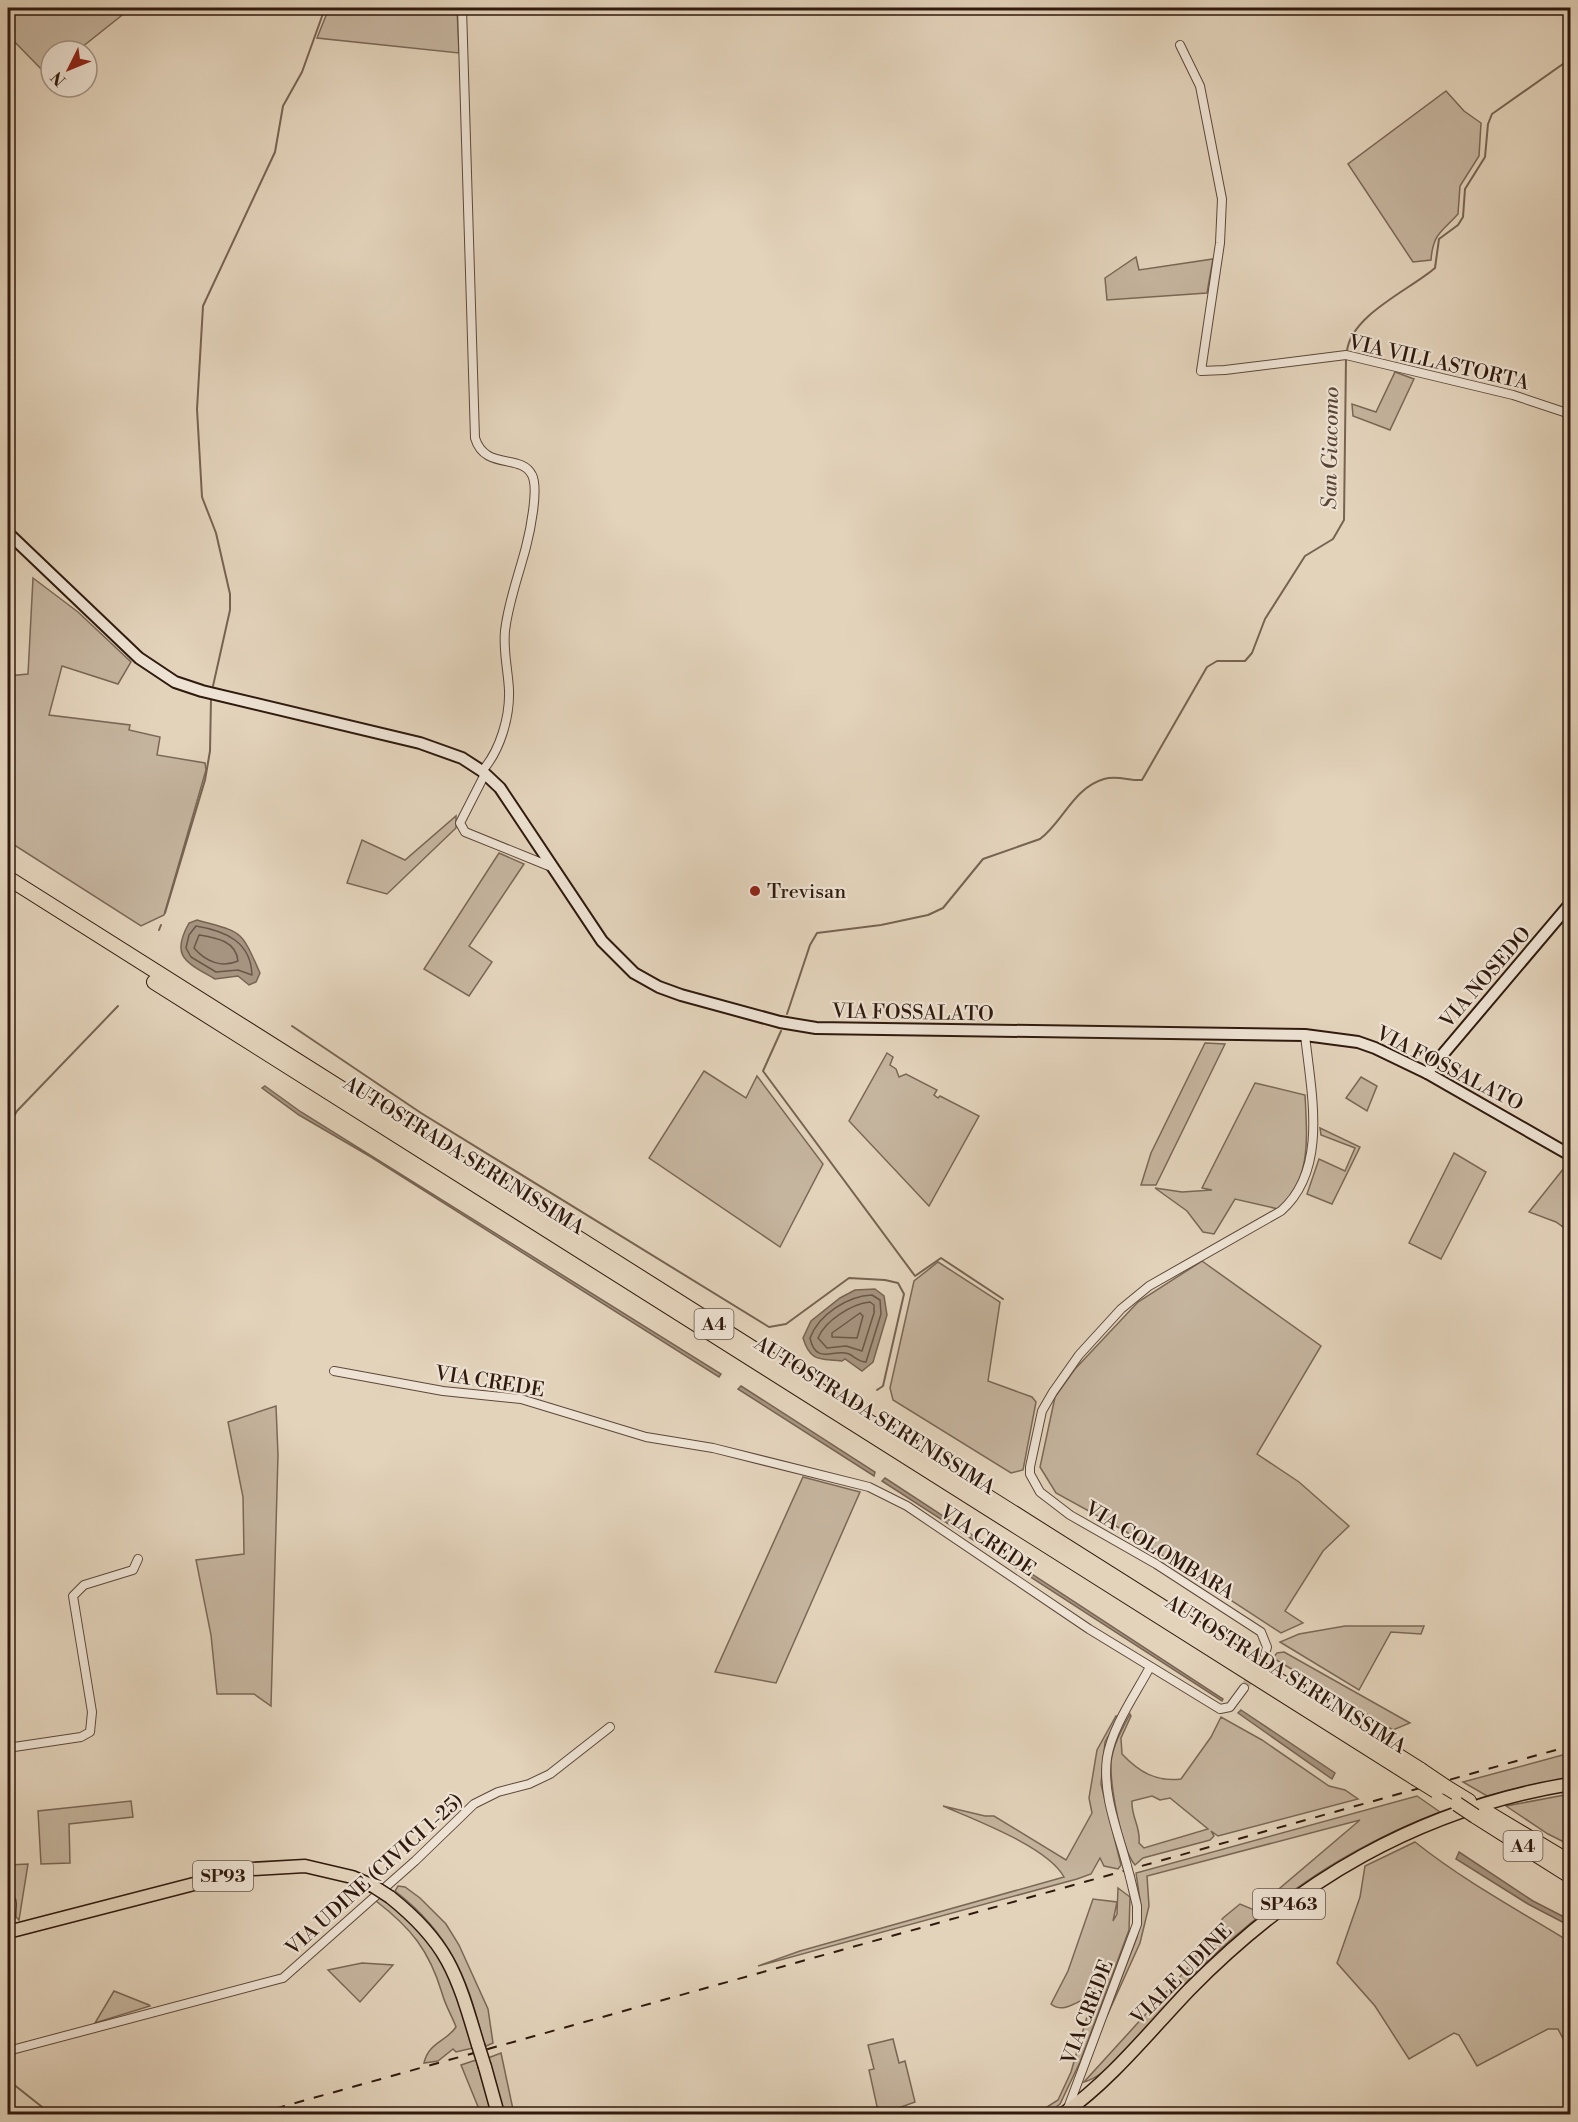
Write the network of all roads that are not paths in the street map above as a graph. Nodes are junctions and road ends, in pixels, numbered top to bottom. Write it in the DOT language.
graph roads {
  1 [pos="462,8"];
  2 [pos="1180,45"];
  3 [pos="1570,414"];
  4 [pos="8,533"];
  5 [pos="484,772"];
  6 [pos="552,865"];
  7 [pos="8,878"];
  8 [pos="8,890"];
  9 [pos="1570,904"];
  10 [pos="1305,1035"];
  11 [pos="1427,1073"];
  12 [pos="1568,1152"];
  13 [pos="334,1371"];
  14 [pos="138,1559"];
  15 [pos="1265,1654"];
  16 [pos="1150,1667"];
  17 [pos="1244,1688"];
  18 [pos="610,1727"];
  19 [pos="8,1751"];
  20 [pos="1418,1774"];
  21 [pos="1570,1784"];
  22 [pos="1480,1813"];
  23 [pos="1570,1862"];
  24 [pos="1570,1876"];
  25 [pos="8,1894"];
  26 [pos="8,1932"];
  27 [pos="8,2051"];
  28 [pos="1065,2114"];
  29 [pos="498,2115"];
  1 -- 5 [label="street"];
  2 -- 3 [label="street, VIA VILLASTORTA"];
  4 -- 5 [label="street, VIA FOSSALATO"];
  5 -- 6 [label="street, VIA FOSSALATO"];
  5 -- 6 [label="street"];
  6 -- 10 [label="street, VIA FOSSALATO"];
  7 -- 20 [label="highway, AUTOSTRADA SERENISSIMA / A4"];
  8 -- 20 [label="highway, AUTOSTRADA SERENISSIMA / A4"];
  9 -- 11 [label="street, VIA NOSEDO"];
  10 -- 11 [label="street, VIA FOSSALATO"];
  10 -- 15 [label="street, VIA COLOMBARA"];
  11 -- 12 [label="street, VIA FOSSALATO"];
  13 -- 16 [label="street, VIA CREDE"];
  14 -- 19 [label="street"];
  16 -- 17 [label="street"];
  16 -- 28 [label="street, VIA CREDE, bridge"];
  18 -- 27 [label="street, VIA UDINE (CIVICI 1-25)"];
  20 -- 22 [label="highway, AUTOSTRADA SERENISSIMA / A4, bridge"];
  21 -- 28 [label="main road, VIALE UDINE / SP463"];
  22 -- 23 [label="highway, AUTOSTRADA SERENISSIMA / A4"];
  22 -- 24 [label="highway, AUTOSTRADA SERENISSIMA / A4"];
  25 -- 26 [label="street"];
  26 -- 29 [label="main road, SP93, bridge"];
}
